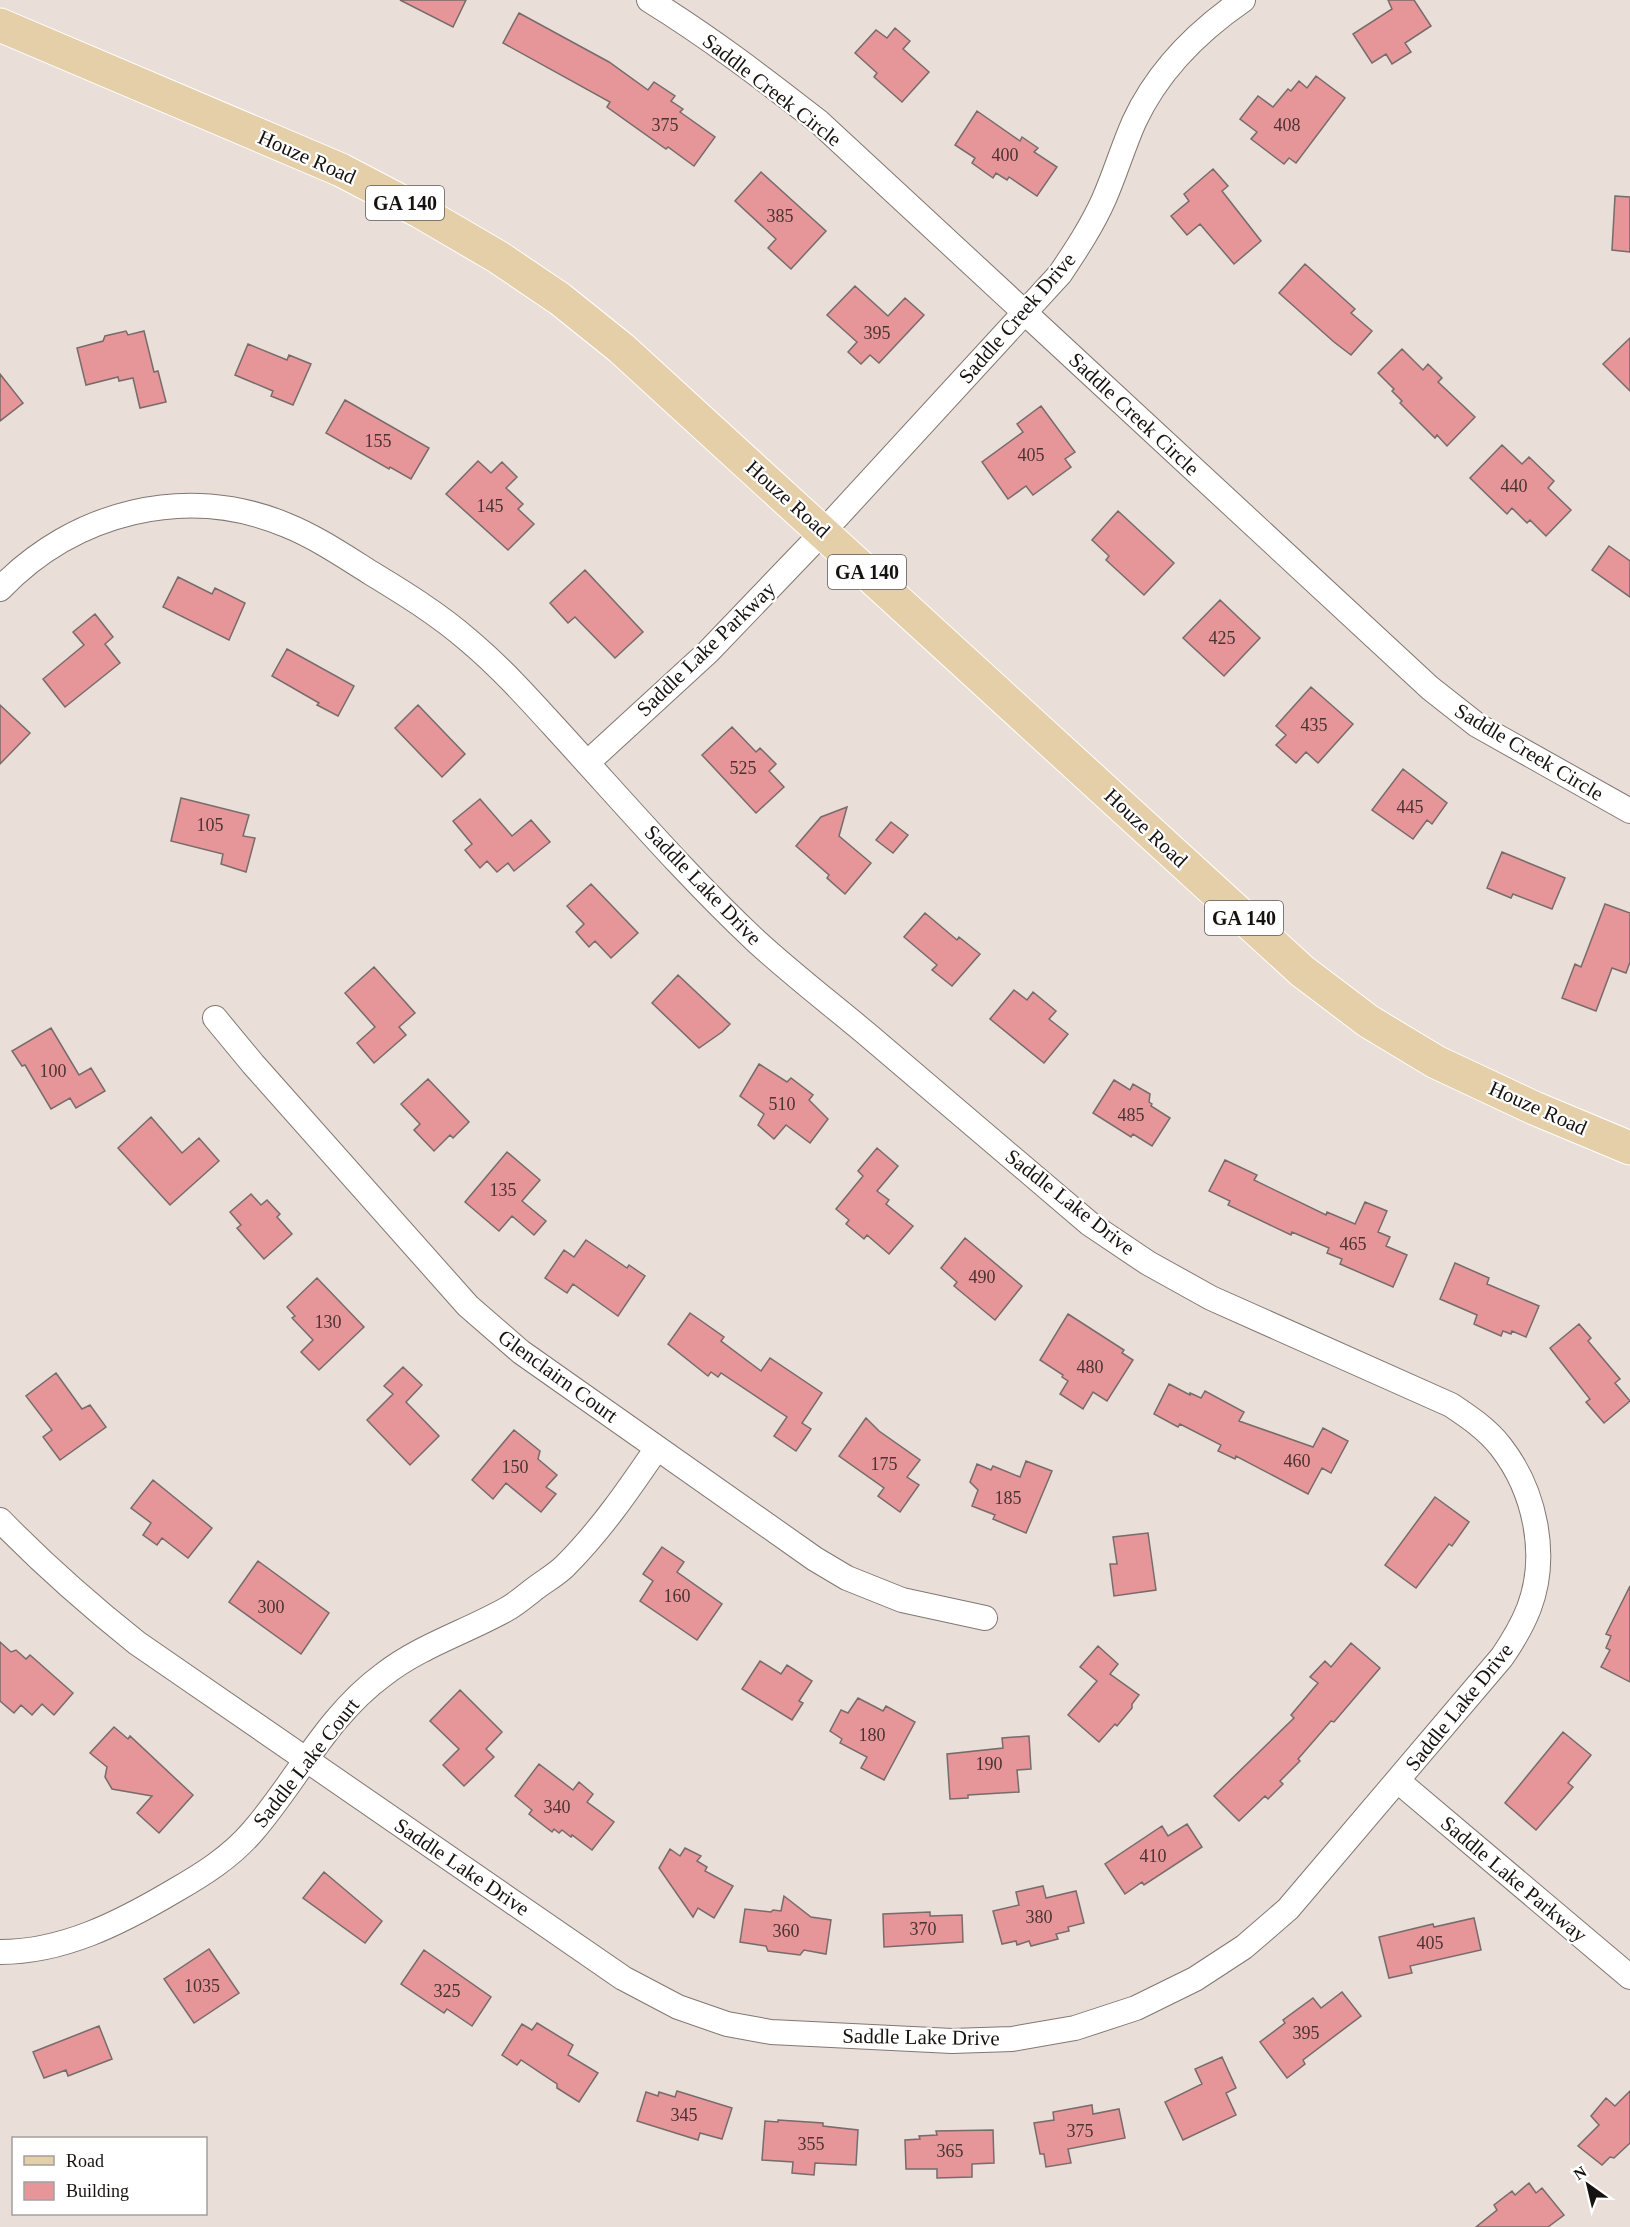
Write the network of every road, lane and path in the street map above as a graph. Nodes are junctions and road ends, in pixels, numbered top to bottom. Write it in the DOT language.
graph roads {
  1 [pos="649,0"];
  2 [pos="1243,0"];
  3 [pos="0,25"];
  4 [pos="1025,312"];
  5 [pos="823,532"];
  6 [pos="0,589"];
  7 [pos="587,763"];
  8 [pos="1630,811"];
  9 [pos="215,1018"];
  10 [pos="1630,1148"];
  11 [pos="657,1448"];
  12 [pos="0,1520"];
  13 [pos="985,1618"];
  14 [pos="306,1760"];
  15 [pos="1398,1781"];
  16 [pos="0,1952"];
  17 [pos="1630,1977"];
  1 -- 4 [label="street, Saddle Creek Circle"];
  2 -- 4 [label="street, Saddle Creek Drive"];
  3 -- 5 [label="main road, Houze Road / GA 140"];
  4 -- 5 [label="street, Saddle Creek Drive"];
  4 -- 8 [label="street, Saddle Creek Circle"];
  5 -- 7 [label="street, Saddle Lake Parkway"];
  5 -- 10 [label="main road, Houze Road / GA 140"];
  6 -- 7 [label="street, Saddle Lake Drive"];
  7 -- 15 [label="street, Saddle Lake Drive"];
  9 -- 11 [label="street, Glenclairn Court"];
  11 -- 13 [label="street, Glenclairn Court"];
  11 -- 14 [label="street, Saddle Lake Court"];
  12 -- 14 [label="street, Saddle Lake Drive"];
  14 -- 15 [label="street, Saddle Lake Drive"];
  14 -- 16 [label="street, Saddle Lake Court"];
  15 -- 17 [label="street, Saddle Lake Parkway"];
}
